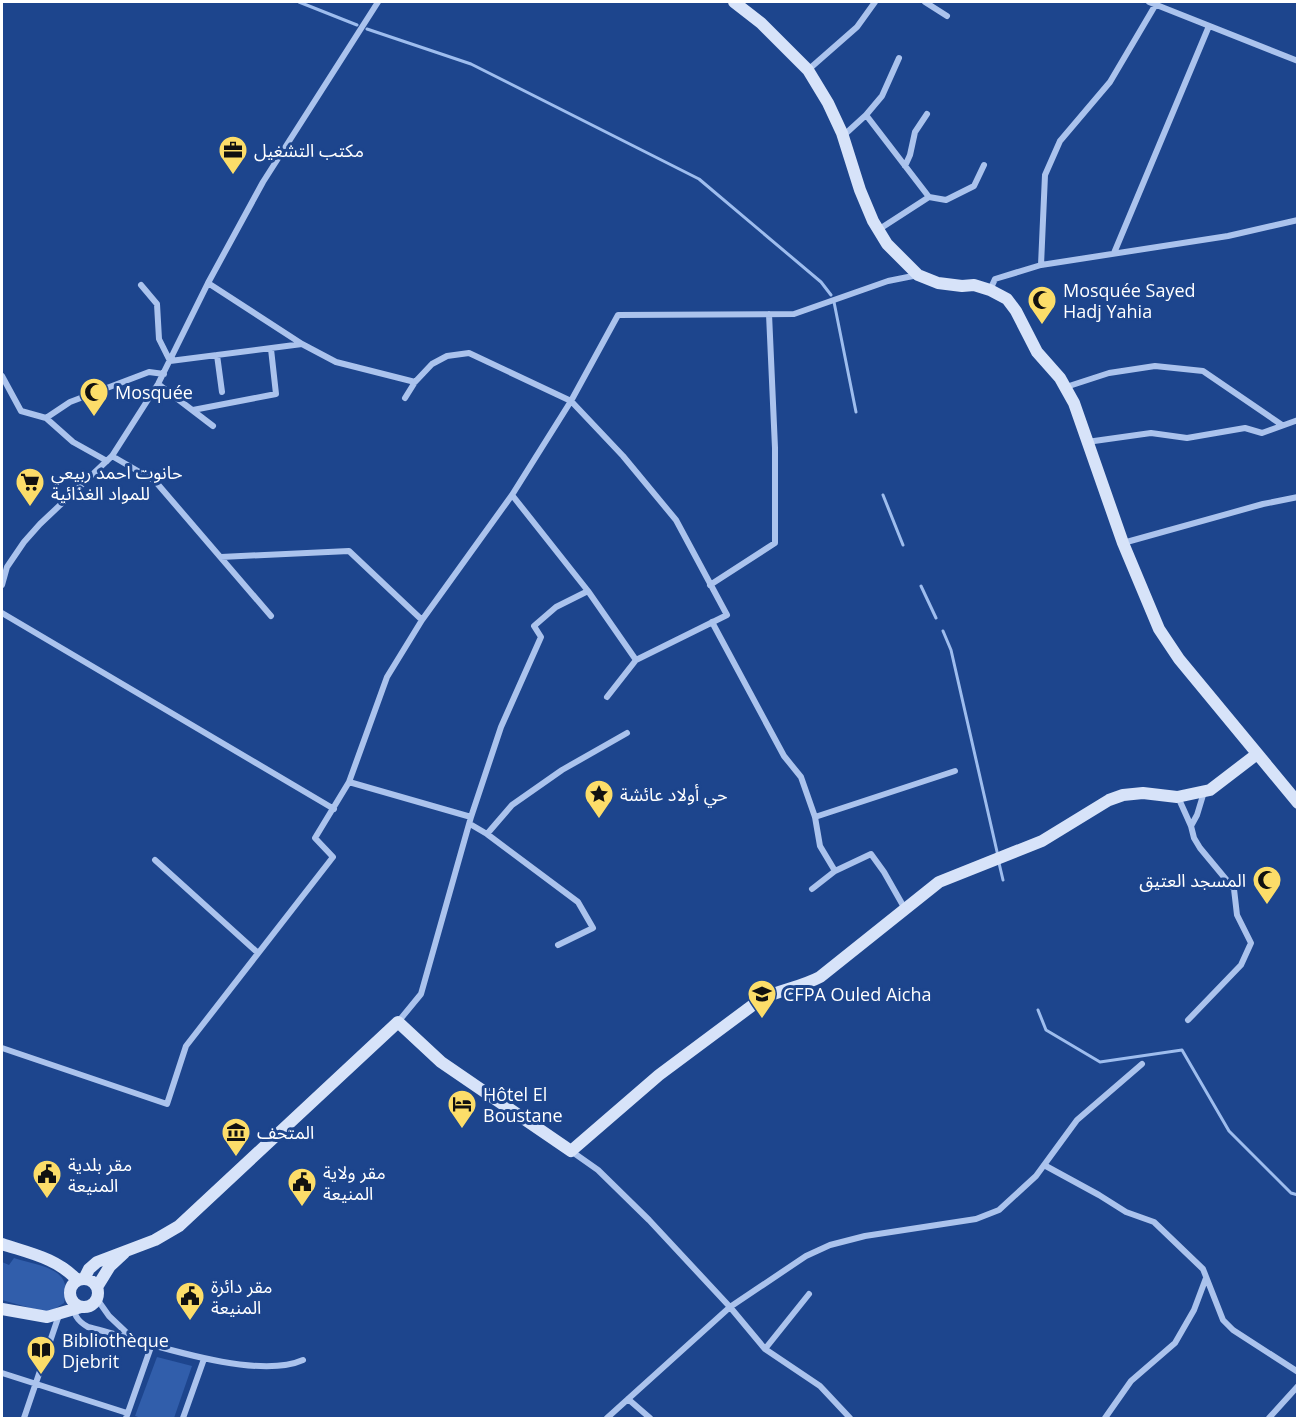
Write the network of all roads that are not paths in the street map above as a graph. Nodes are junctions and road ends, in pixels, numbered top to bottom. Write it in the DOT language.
graph roads {
  1 [pos="378,2"];
  2 [pos="734,2"];
  3 [pos="875,2"];
  4 [pos="925,2"];
  5 [pos="1149,2"];
  6 [pos="1156,4"];
  7 [pos="947,16"];
  8 [pos="1209,26"];
  9 [pos="899,58"];
  10 [pos="1298,62"];
  11 [pos="808,70"];
  12 [pos="927,114"];
  13 [pos="866,115"];
  14 [pos="843,136"];
  15 [pos="984,165"];
  16 [pos="905,166"];
  17 [pos="929,197"];
  18 [pos="1298,219"];
  19 [pos="878,230"];
  20 [pos="1114,253"];
  21 [pos="1041,265"];
  22 [pos="918,275"];
  23 [pos="208,283"];
  24 [pos="141,285"];
  25 [pos="990,290"];
  26 [pos="769,314"];
  27 [pos="302,344"];
  28 [pos="271,349"];
  29 [pos="217,355"];
  30 [pos="170,361"];
  31 [pos="164,374"];
  32 [pos="2,376"];
  33 [pos="415,382"];
  34 [pos="158,384"];
  35 [pos="1066,387"];
  36 [pos="222,392"];
  37 [pos="405,398"];
  38 [pos="571,401"];
  39 [pos="193,410"];
  40 [pos="46,418"];
  41 [pos="1298,420"];
  42 [pos="1282,425"];
  43 [pos="213,426"];
  44 [pos="1087,442"];
  45 [pos="112,456"];
  46 [pos="107,461"];
  47 [pos="512,495"];
  48 [pos="1298,497"];
  49 [pos="1123,543"];
  50 [pos="221,557"];
  51 [pos="2,585"];
  52 [pos="710,585"];
  53 [pos="588,591"];
  54 [pos="2,613"];
  55 [pos="271,616"];
  56 [pos="422,620"];
  57 [pos="712,622"];
  58 [pos="636,660"];
  59 [pos="607,697"];
  60 [pos="627,733"];
  61 [pos="1257,754"];
  62 [pos="955,771"];
  63 [pos="349,782"];
  64 [pos="1204,792"];
  65 [pos="1177,797"];
  66 [pos="1298,803"];
  67 [pos="334,809"];
  68 [pos="815,818"];
  69 [pos="471,820"];
  70 [pos="1191,826"];
  71 [pos="487,834"];
  72 [pos="155,860"];
  73 [pos="836,871"];
  74 [pos="812,890"];
  75 [pos="906,910"];
  76 [pos="558,945"];
  77 [pos="258,953"];
  78 [pos="1188,1020"];
  79 [pos="398,1022"];
  80 [pos="2,1048"];
  81 [pos="1142,1064"];
  82 [pos="571,1151"];
  83 [pos="1044,1165"];
  84 [pos="2,1244"];
  85 [pos="130,1249"];
  86 [pos="1206,1278"];
  87 [pos="81,1279"];
  88 [pos="97,1293"];
  89 [pos="809,1294"];
  90 [pos="75,1306"];
  91 [pos="730,1307"];
  92 [pos="2,1309"];
  93 [pos="59,1315"];
  94 [pos="131,1338"];
  95 [pos="152,1344"];
  96 [pos="765,1350"];
  97 [pos="204,1359"];
  98 [pos="303,1360"];
  99 [pos="1298,1372"];
  100 [pos="2,1373"];
  101 [pos="36,1383"];
  102 [pos="1298,1386"];
  103 [pos="628,1399"];
  104 [pos="127,1416"];
  105 [pos="24,1419"];
  106 [pos="183,1419"];
  107 [pos="607,1419"];
  108 [pos="650,1419"];
  109 [pos="850,1419"];
  110 [pos="1105,1419"];
  111 [pos="1269,1419"];
  1 -- 23 [label="street"];
  2 -- 11 [label="street"];
  3 -- 11 [label="street"];
  4 -- 7 [label="street"];
  5 -- 6 [label="street"];
  6 -- 8 [label="street"];
  6 -- 21 [label="street"];
  8 -- 10 [label="street"];
  8 -- 20 [label="street"];
  9 -- 13 [label="street"];
  11 -- 14 [label="street"];
  12 -- 16 [label="street"];
  13 -- 14 [label="street"];
  13 -- 16 [label="street"];
  14 -- 19 [label="street"];
  15 -- 17 [label="street"];
  16 -- 17 [label="street"];
  17 -- 19 [label="street"];
  18 -- 20 [label="street"];
  19 -- 22 [label="street"];
  20 -- 21 [label="street"];
  21 -- 25 [label="street"];
  22 -- 25 [label="street"];
  22 -- 26 [label="street"];
  23 -- 27 [label="street"];
  23 -- 30 [label="street"];
  24 -- 30 [label="street"];
  25 -- 35 [label="street"];
  26 -- 38 [label="street"];
  26 -- 52 [label="street"];
  27 -- 28 [label="street"];
  27 -- 33 [label="street"];
  28 -- 29 [label="street"];
  28 -- 39 [label="street"];
  29 -- 30 [label="street"];
  29 -- 36 [label="street"];
  30 -- 31 [label="street"];
  31 -- 34 [label="street"];
  31 -- 40 [label="street"];
  32 -- 40 [label="street"];
  33 -- 37 [label="street"];
  33 -- 38 [label="street"];
  34 -- 39 [label="street"];
  34 -- 45 [label="street"];
  35 -- 42 [label="street"];
  35 -- 44 [label="street"];
  38 -- 47 [label="street"];
  38 -- 52 [label="street"];
  39 -- 43 [label="street"];
  40 -- 46 [label="street"];
  41 -- 42 [label="street"];
  42 -- 44 [label="street"];
  44 -- 49 [label="street"];
  45 -- 46 [label="street"];
  45 -- 50 [label="street"];
  46 -- 51 [label="street"];
  47 -- 53 [label="street"];
  47 -- 56 [label="street"];
  48 -- 49 [label="street"];
  49 -- 61 [label="street"];
  50 -- 55 [label="street"];
  50 -- 56 [label="street"];
  52 -- 57 [label="street"];
  53 -- 58 [label="street"];
  53 -- 69 [label="street"];
  54 -- 67 [label="street"];
  56 -- 63 [label="street"];
  57 -- 58 [label="street"];
  57 -- 68 [label="street"];
  58 -- 59 [label="street"];
  60 -- 71 [label="street"];
  61 -- 64 [label="street"];
  61 -- 66 [label="street"];
  62 -- 68 [label="street"];
  63 -- 67 [label="street"];
  63 -- 69 [label="street"];
  64 -- 65 [label="street"];
  64 -- 70 [label="street"];
  65 -- 70 [label="street"];
  65 -- 75 [label="street"];
  67 -- 77 [label="street"];
  68 -- 73 [label="street"];
  69 -- 71 [label="street"];
  69 -- 79 [label="street"];
  70 -- 78 [label="street"];
  71 -- 76 [label="street"];
  72 -- 77 [label="street"];
  73 -- 74 [label="street"];
  73 -- 75 [label="street"];
  75 -- 82 [label="street"];
  77 -- 80 [label="street"];
  79 -- 82 [label="street"];
  79 -- 85 [label="street"];
  81 -- 83 [label="street"];
  82 -- 91 [label="street"];
  83 -- 86 [label="street"];
  83 -- 91 [label="street"];
  84 -- 87 [label="street"];
  85 -- 87 [label="street"];
  85 -- 88 [label="street"];
  86 -- 99 [label="street"];
  86 -- 110 [label="street"];
  87 -- 88 [label="street"];
  87 -- 90 [label="street"];
  88 -- 90 [label="street"];
  88 -- 94 [label="street"];
  89 -- 96 [label="street"];
  90 -- 93 [label="street"];
  90 -- 94 [label="street"];
  91 -- 96 [label="street"];
  91 -- 103 [label="street"];
  92 -- 93 [label="street"];
  93 -- 101 [label="street"];
  94 -- 95 [label="street"];
  95 -- 97 [label="street"];
  95 -- 104 [label="street"];
  96 -- 109 [label="street"];
  97 -- 98 [label="street"];
  97 -- 106 [label="street"];
  100 -- 101 [label="street"];
  101 -- 104 [label="street"];
  101 -- 105 [label="street"];
  102 -- 111 [label="street"];
  103 -- 107 [label="street"];
  103 -- 108 [label="street"];
}
